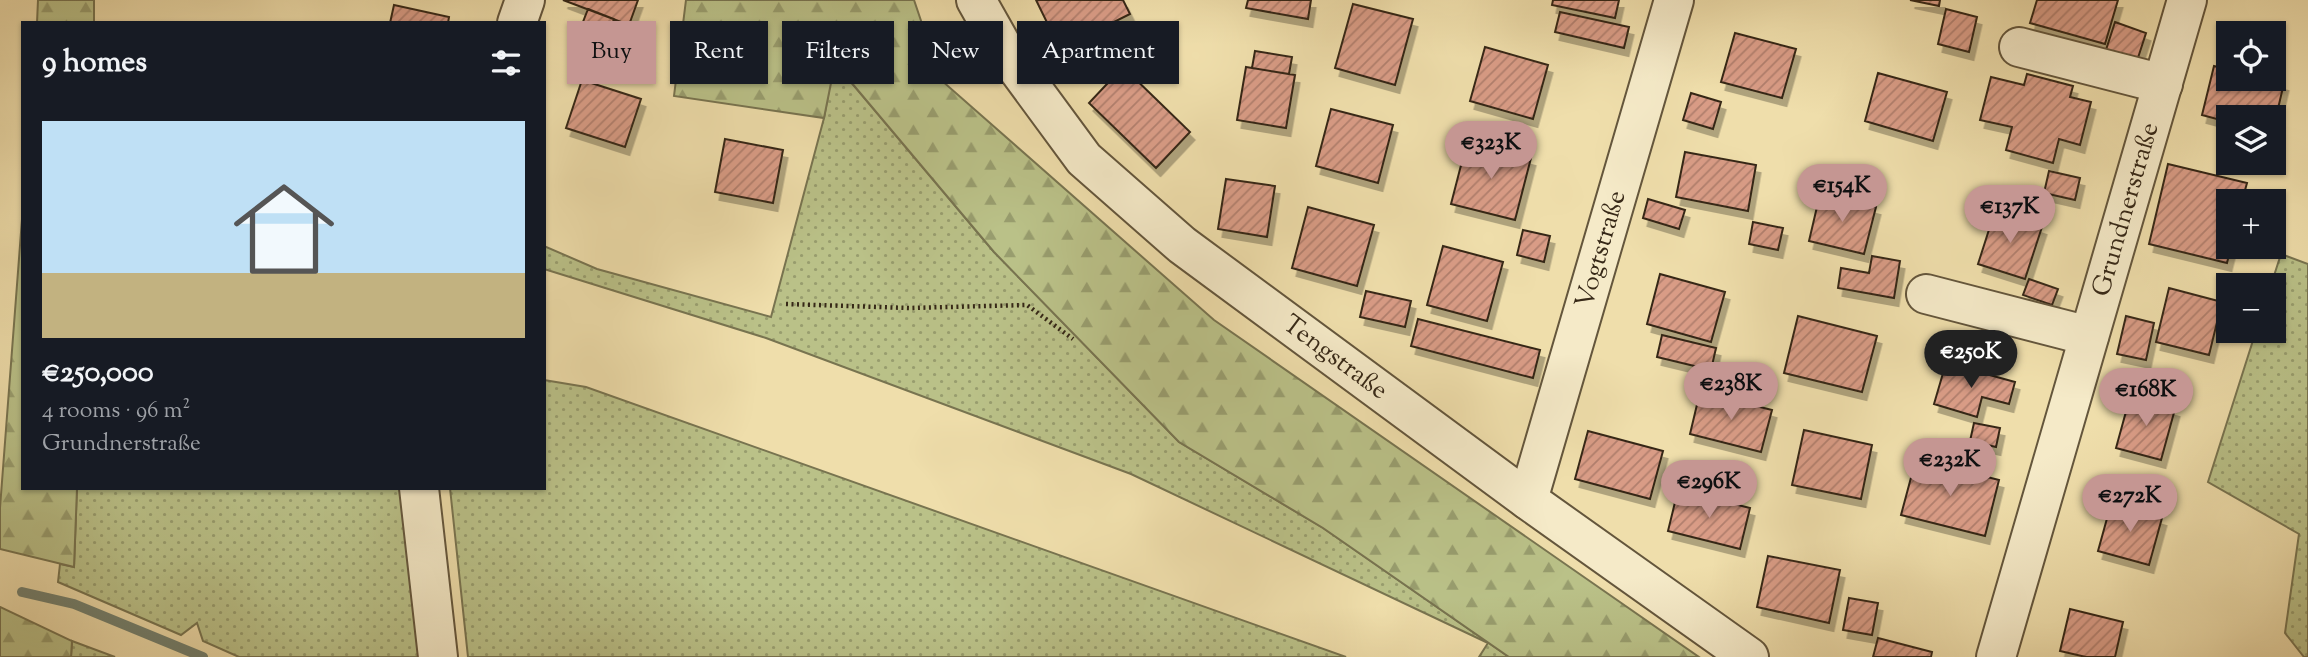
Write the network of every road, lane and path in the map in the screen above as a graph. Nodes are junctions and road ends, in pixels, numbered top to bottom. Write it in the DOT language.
graph roads {
  1 [pos="525,0"];
  2 [pos="976,0"];
  3 [pos="1674,0"];
  4 [pos="2187,0"];
  5 [pos="518,21"];
  6 [pos="2019,47"];
  7 [pos="2162,84"];
  8 [pos="1926,294"];
  9 [pos="786,304"];
  10 [pos="2089,336"];
  11 [pos="1073,339"];
  12 [pos="419,490"];
  13 [pos="1528,500"];
  14 [pos="438,657"];
  15 [pos="1749,657"];
  16 [pos="1996,657"];
  1 -- 5 [label="street"];
  2 -- 13 [label="street, Tengstraße"];
  3 -- 13 [label="street, Vogtstraße"];
  4 -- 7 [label="street, Grundnerstraße"];
  6 -- 7 [label="street"];
  7 -- 10 [label="street, Grundnerstraße"];
  8 -- 10 [label="street"];
  9 -- 11 [label="path"];
  10 -- 16 [label="street, Grundnerstraße"];
  12 -- 14 [label="street"];
  13 -- 15 [label="street, Tengstraße"];
}
